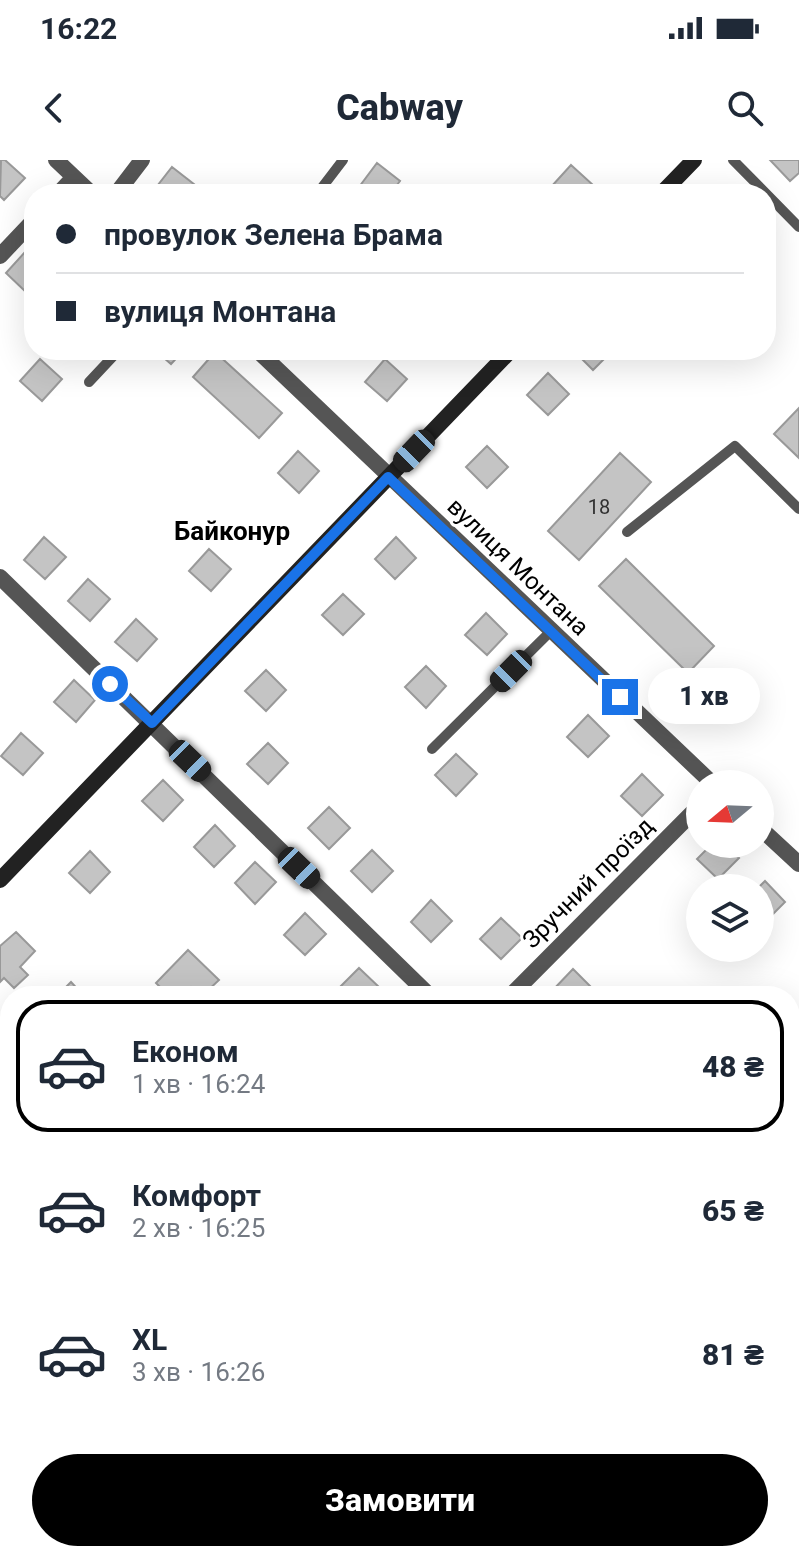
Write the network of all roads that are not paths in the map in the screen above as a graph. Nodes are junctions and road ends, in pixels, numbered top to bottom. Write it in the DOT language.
graph roads {
  1 [pos="56,160"];
  2 [pos="142,160"];
  3 [pos="343,160"];
  4 [pos="694,160"];
  5 [pos="733,160"];
  6 [pos="74,177"];
  7 [pos="67,184"];
  8 [pos="81,184"];
  9 [pos="124,184"];
  10 [pos="325,184"];
  11 [pos="671,184"];
  12 [pos="757,184"];
  13 [pos="776,204"];
  14 [pos="799,227"];
  15 [pos="24,231"];
  16 [pos="0,256"];
  17 [pos="110,360"];
  18 [pos="267,360"];
  19 [pos="501,360"];
  20 [pos="89,382"];
  21 [pos="388,477"];
  22 [pos="799,509"];
  23 [pos="627,532"];
  24 [pos="0,577"];
  25 [pos="550,632"];
  26 [pos="152,723"];
  27 [pos="432,749"];
  28 [pos="698,770"];
  29 [pos="686,819"];
  30 [pos="774,841"];
  31 [pos="799,864"];
  32 [pos="0,880"];
  33 [pos="420,986"];
  34 [pos="520,986"];
  1 -- 6 [label="street"];
  2 -- 9 [label="street"];
  3 -- 10 [label="lane"];
  4 -- 11 [label="main road"];
  5 -- 12 [label="lane"];
  6 -- 7 [label="street"];
  6 -- 8 [label="street"];
  13 -- 14 [label="lane"];
  15 -- 16 [label="street"];
  17 -- 20 [label="lane"];
  18 -- 21 [label="street, вулиця Монтана"];
  19 -- 21 [label="main road"];
  21 -- 25 [label="street, вулиця Монтана"];
  21 -- 26 [label="main road"];
  22 -- 23 [label="lane"];
  24 -- 26 [label="street"];
  25 -- 27 [label="lane"];
  25 -- 28 [label="street, вулиця Монтана"];
  26 -- 32 [label="main road"];
  26 -- 33 [label="street"];
  29 -- 34 [label="street, Зручний проїзд"];
  30 -- 31 [label="street"];
}
